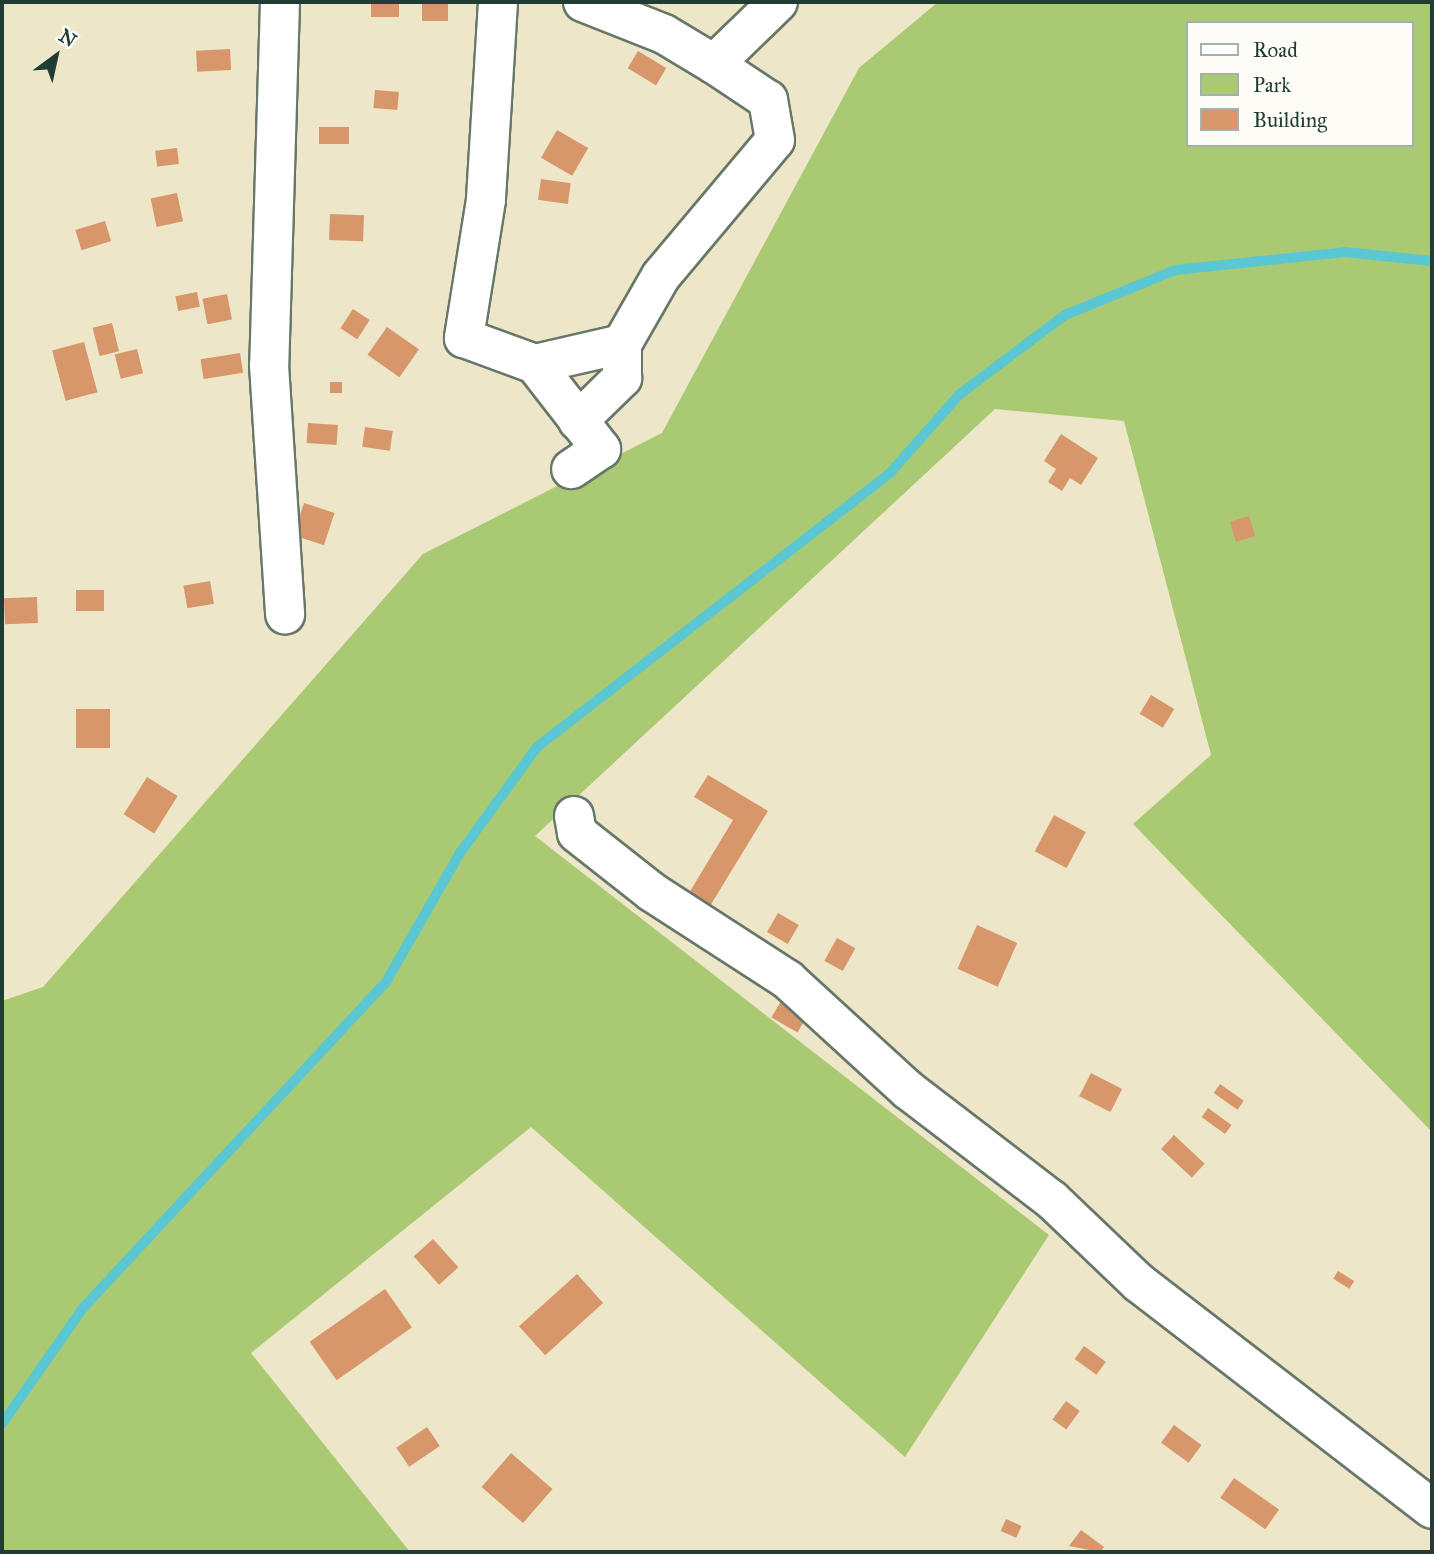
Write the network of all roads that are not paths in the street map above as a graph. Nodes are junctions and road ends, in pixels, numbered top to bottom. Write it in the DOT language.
graph roads {
  1 [pos="280,2"];
  2 [pos="498,2"];
  3 [pos="583,2"];
  4 [pos="778,2"];
  5 [pos="713,64"];
  6 [pos="622,344"];
  7 [pos="535,364"];
  8 [pos="578,421"];
  9 [pos="570,469"];
  10 [pos="285,614"];
  11 [pos="574,816"];
  12 [pos="1432,1509"];
  1 -- 10 [label="street"];
  2 -- 7 [label="street"];
  3 -- 5 [label="street"];
  4 -- 5 [label="street"];
  5 -- 6 [label="street"];
  6 -- 7 [label="street"];
  6 -- 8 [label="street"];
  7 -- 8 [label="street"];
  8 -- 9 [label="street"];
  11 -- 12 [label="street"];
}
